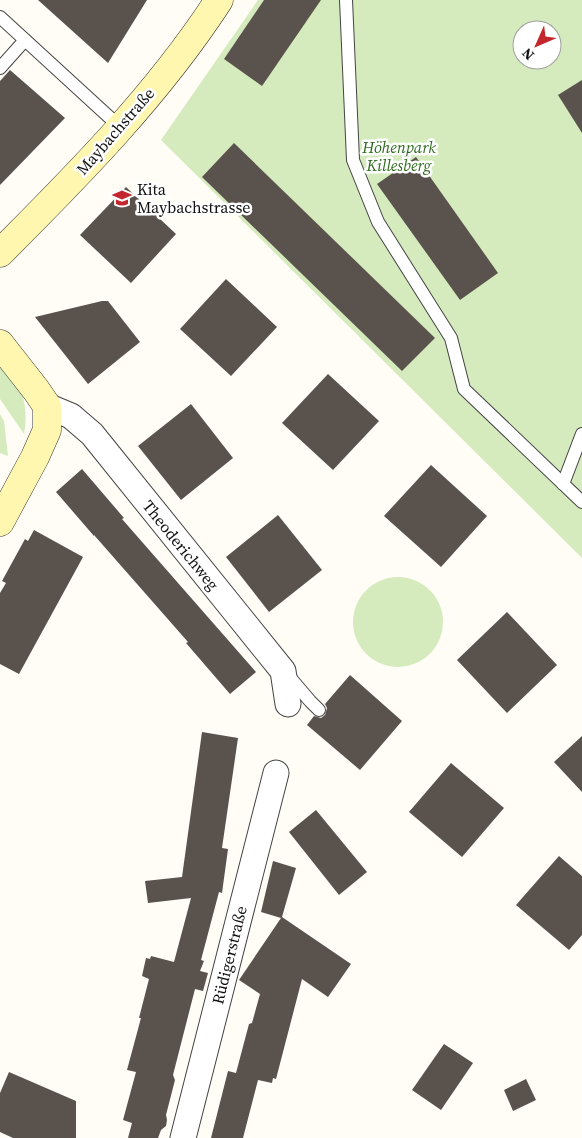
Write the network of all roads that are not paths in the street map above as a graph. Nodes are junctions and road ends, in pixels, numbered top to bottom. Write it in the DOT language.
graph roads {
  1 [pos="219,0"];
  2 [pos="346,0"];
  3 [pos="0,17"];
  4 [pos="25,40"];
  5 [pos="0,68"];
  6 [pos="120,127"];
  7 [pos="0,253"];
  8 [pos="0,344"];
  9 [pos="47,406"];
  10 [pos="582,434"];
  11 [pos="562,484"];
  12 [pos="582,502"];
  13 [pos="0,522"];
  14 [pos="283,671"];
  15 [pos="288,704"];
  16 [pos="319,710"];
  17 [pos="276,773"];
  18 [pos="183,1138"];
  1 -- 6 [label="main road, Maybachstraße"];
  2 -- 11 [label="lane"];
  3 -- 4 [label="lane"];
  4 -- 5 [label="lane"];
  4 -- 6 [label="lane"];
  6 -- 7 [label="main road, Maybachstraße"];
  8 -- 9 [label="main road"];
  9 -- 13 [label="main road"];
  9 -- 14 [label="street, Theoderichweg"];
  10 -- 11 [label="lane"];
  11 -- 12 [label="lane"];
  14 -- 15 [label="street"];
  14 -- 16 [label="lane"];
  17 -- 18 [label="street, Rüdigerstraße"];
}
